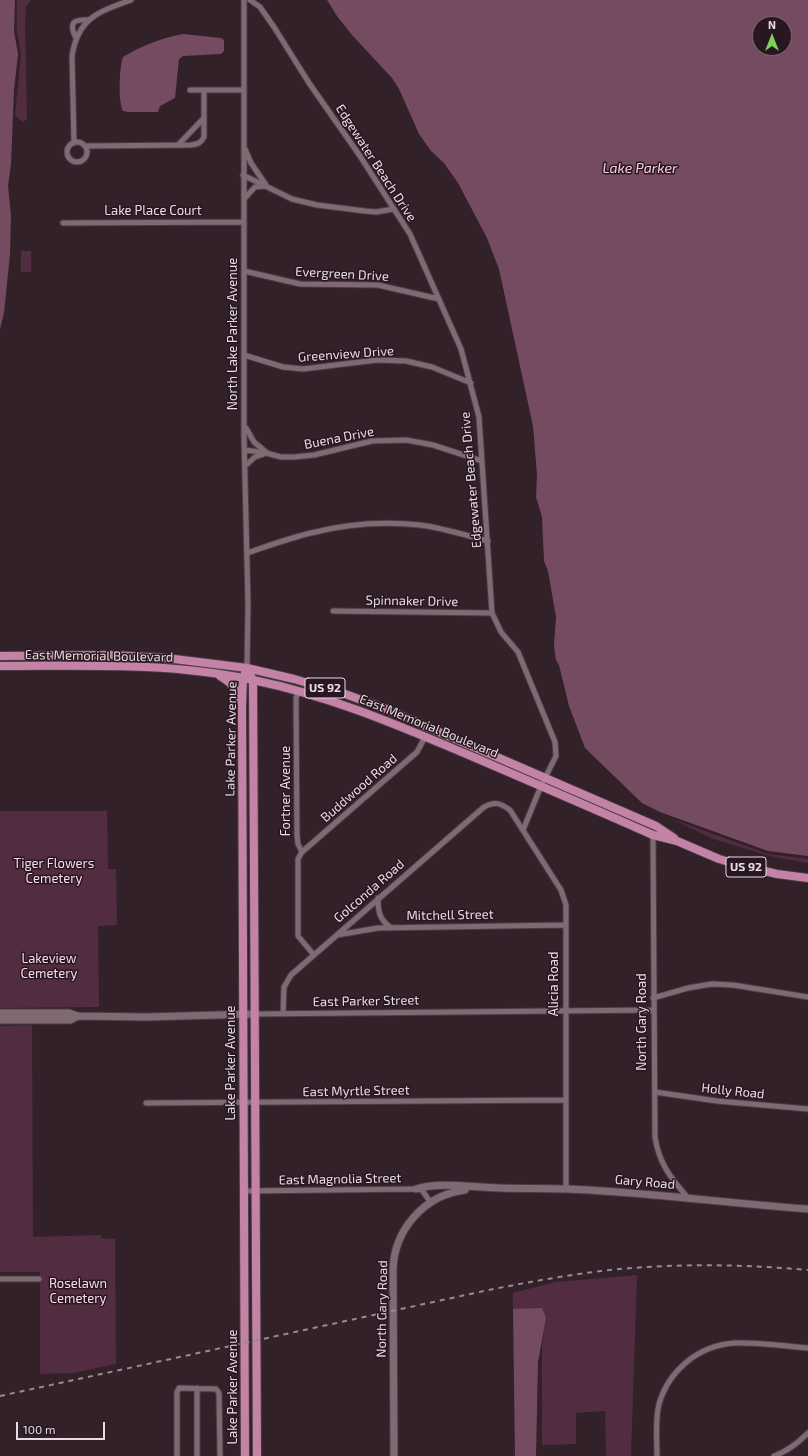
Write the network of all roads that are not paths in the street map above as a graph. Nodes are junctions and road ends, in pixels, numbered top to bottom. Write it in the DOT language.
graph roads {
  1 [pos="131,0"];
  2 [pos="244,0"];
  3 [pos="250,0"];
  4 [pos="88,20"];
  5 [pos="76,38"];
  6 [pos="190,90"];
  7 [pos="204,90"];
  8 [pos="244,90"];
  9 [pos="204,118"];
  10 [pos="74,142"];
  11 [pos="85,146"];
  12 [pos="178,146"];
  13 [pos="244,146"];
  14 [pos="243,175"];
  15 [pos="266,186"];
  16 [pos="244,199"];
  17 [pos="394,209"];
  18 [pos="244,222"];
  19 [pos="63,223"];
  20 [pos="244,271"];
  21 [pos="439,299"];
  22 [pos="244,355"];
  23 [pos="471,383"];
  24 [pos="244,425"];
  25 [pos="245,450"];
  26 [pos="266,453"];
  27 [pos="482,461"];
  28 [pos="245,466"];
  29 [pos="488,541"];
  30 [pos="247,553"];
  31 [pos="333,611"];
  32 [pos="492,614"];
  33 [pos="61,655"];
  34 [pos="0,656"];
  35 [pos="0,666"];
  36 [pos="37,666"];
  37 [pos="247,668"];
  38 [pos="216,674"];
  39 [pos="243,678"];
  40 [pos="253,680"];
  41 [pos="298,691"];
  42 [pos="242,706"];
  43 [pos="425,737"];
  44 [pos="546,777"];
  45 [pos="541,786"];
  46 [pos="497,803"];
  47 [pos="523,830"];
  48 [pos="653,835"];
  49 [pos="674,839"];
  50 [pos="302,852"];
  51 [pos="808,878"];
  52 [pos="378,898"];
  53 [pos="565,925"];
  54 [pos="390,927"];
  55 [pos="336,935"];
  56 [pos="314,955"];
  57 [pos="808,997"];
  58 [pos="654,998"];
  59 [pos="653,1010"];
  60 [pos="566,1011"];
  61 [pos="0,1014"];
  62 [pos="243,1014"];
  63 [pos="254,1014"];
  64 [pos="283,1014"];
  65 [pos="78,1016"];
  66 [pos="0,1020"];
  67 [pos="655,1092"];
  68 [pos="566,1100"];
  69 [pos="146,1103"];
  70 [pos="243,1104"];
  71 [pos="255,1104"];
  72 [pos="808,1109"];
  73 [pos="479,1188"];
  74 [pos="416,1189"];
  75 [pos="566,1189"];
  76 [pos="244,1191"];
  77 [pos="256,1191"];
  78 [pos="688,1198"];
  79 [pos="430,1203"];
  80 [pos="808,1209"];
  81 [pos="0,1279"];
  82 [pos="39,1279"];
  83 [pos="808,1348"];
  84 [pos="197,1388"];
  85 [pos="808,1433"];
  86 [pos="246,1455"];
  87 [pos="177,1456"];
  88 [pos="197,1456"];
  89 [pos="220,1456"];
  90 [pos="257,1456"];
  91 [pos="394,1456"];
  92 [pos="657,1456"];
  93 [pos="774,1456"];
  1 -- 4 [label="street"];
  2 -- 8 [label="street, North Lake Parker Avenue"];
  3 -- 17 [label="street, Edgewater Beach Drive"];
  4 -- 5 [label="street"];
  4 -- 5 [label="street"];
  5 -- 10 [label="street"];
  6 -- 7 [label="street"];
  7 -- 8 [label="street"];
  7 -- 9 [label="street"];
  8 -- 13 [label="street, North Lake Parker Avenue"];
  9 -- 12 [label="street"];
  9 -- 12 [label="street"];
  10 -- 11 [label="street"];
  10 -- 11 [label="street"];
  11 -- 12 [label="street"];
  13 -- 14 [label="street, North Lake Parker Avenue"];
  13 -- 15 [label="street"];
  14 -- 15 [label="street"];
  14 -- 16 [label="street, North Lake Parker Avenue"];
  15 -- 16 [label="street"];
  15 -- 17 [label="street"];
  16 -- 18 [label="street, North Lake Parker Avenue"];
  17 -- 21 [label="street, Edgewater Beach Drive"];
  18 -- 19 [label="street, Lake Place Court"];
  18 -- 20 [label="street, North Lake Parker Avenue"];
  20 -- 21 [label="street, Evergreen Drive"];
  20 -- 22 [label="street, North Lake Parker Avenue"];
  21 -- 23 [label="street, Edgewater Beach Drive"];
  22 -- 23 [label="street, Greenview Drive"];
  22 -- 24 [label="street, North Lake Parker Avenue"];
  23 -- 27 [label="street, Edgewater Beach Drive"];
  24 -- 25 [label="street, North Lake Parker Avenue"];
  24 -- 26 [label="street"];
  25 -- 26 [label="street, Buena Drive"];
  25 -- 28 [label="street, North Lake Parker Avenue"];
  26 -- 27 [label="street, Buena Drive"];
  26 -- 28 [label="street"];
  27 -- 29 [label="street, Edgewater Beach Drive"];
  28 -- 30 [label="street, North Lake Parker Avenue"];
  29 -- 30 [label="street"];
  29 -- 32 [label="street, Edgewater Beach Drive"];
  30 -- 37 [label="street, North Lake Parker Avenue"];
  31 -- 32 [label="street, Spinnaker Drive"];
  32 -- 44 [label="street, Edgewater Beach Drive"];
  33 -- 34 [label="main road, East Memorial Boulevard / US 92"];
  33 -- 36 [label="main road"];
  33 -- 37 [label="main road, East Memorial Boulevard / US 92"];
  35 -- 36 [label="main road, East Memorial Boulevard / US 92"];
  36 -- 38 [label="main road, East Memorial Boulevard / US 92"];
  37 -- 39 [label="main road, Lake Parker Avenue"];
  37 -- 40 [label="main road, Lake Parker Avenue"];
  37 -- 44 [label="main road, East Memorial Boulevard / US 92"];
  38 -- 39 [label="main road, East Memorial Boulevard / US 92"];
  38 -- 42 [label="main road"];
  39 -- 40 [label="main road, East Memorial Boulevard / US 92"];
  39 -- 42 [label="main road, Lake Parker Avenue"];
  40 -- 41 [label="main road, East Memorial Boulevard / US 92"];
  40 -- 63 [label="main road, Lake Parker Avenue"];
  41 -- 43 [label="main road, East Memorial Boulevard / US 92"];
  41 -- 50 [label="street, Fortner Avenue"];
  42 -- 62 [label="main road, Lake Parker Avenue"];
  43 -- 45 [label="main road, East Memorial Boulevard / US 92"];
  43 -- 50 [label="street, Buddwood Road"];
  44 -- 45 [label="street, Edgewater Beach Drive"];
  44 -- 49 [label="main road, East Memorial Boulevard / US 92"];
  45 -- 47 [label="street, Edgewater Beach Drive"];
  45 -- 48 [label="main road, East Memorial Boulevard / US 92"];
  46 -- 47 [label="street, Alicia Road"];
  46 -- 52 [label="street, Golconda Road"];
  47 -- 53 [label="street, Alicia Road"];
  48 -- 49 [label="main road, East Memorial Boulevard / US 92"];
  48 -- 58 [label="street, North Gary Road"];
  49 -- 51 [label="main road, East Memorial Boulevard / US 92"];
  50 -- 56 [label="street, Fortner Avenue"];
  52 -- 54 [label="street"];
  52 -- 55 [label="street, Golconda Road"];
  53 -- 54 [label="street, Mitchell Street"];
  53 -- 60 [label="street, Alicia Road"];
  54 -- 55 [label="street, Mitchell Street"];
  55 -- 56 [label="street, Golconda Road"];
  56 -- 64 [label="street, Golconda Road"];
  57 -- 58 [label="street"];
  58 -- 59 [label="street, North Gary Road"];
  59 -- 60 [label="street, East Parker Street"];
  59 -- 67 [label="street, North Gary Road"];
  60 -- 64 [label="street, East Parker Street"];
  60 -- 68 [label="street, Alicia Road"];
  61 -- 65 [label="main road, East Parker Street"];
  62 -- 63 [label="main road, East Parker Street"];
  62 -- 65 [label="main road, East Parker Street"];
  62 -- 70 [label="main road, Lake Parker Avenue"];
  63 -- 64 [label="street, East Parker Street"];
  63 -- 71 [label="main road, Lake Parker Avenue"];
  65 -- 66 [label="main road, East Parker Street"];
  67 -- 72 [label="street, Holly Road"];
  67 -- 78 [label="street, North Gary Road"];
  68 -- 71 [label="street, East Myrtle Street"];
  68 -- 75 [label="street, Alicia Road"];
  69 -- 70 [label="street, East Myrtle Street"];
  70 -- 71 [label="street, East Myrtle Street"];
  70 -- 76 [label="main road, Lake Parker Avenue"];
  71 -- 77 [label="main road, Lake Parker Avenue"];
  73 -- 74 [label="main road"];
  73 -- 75 [label="main road, Gary Road"];
  73 -- 79 [label="main road, North Gary Road"];
  74 -- 77 [label="street, East Magnolia Street"];
  74 -- 79 [label="street, East Magnolia Street"];
  75 -- 78 [label="main road, Gary Road"];
  76 -- 77 [label="street, East Magnolia Street"];
  76 -- 86 [label="main road, Lake Parker Avenue"];
  77 -- 90 [label="main road, Lake Parker Avenue"];
  78 -- 80 [label="main road, Gary Road"];
  79 -- 91 [label="main road, North Gary Road"];
  81 -- 82 [label="street"];
  83 -- 92 [label="street"];
  84 -- 87 [label="street"];
  84 -- 88 [label="street"];
  84 -- 89 [label="street"];
  85 -- 93 [label="street"];
}
